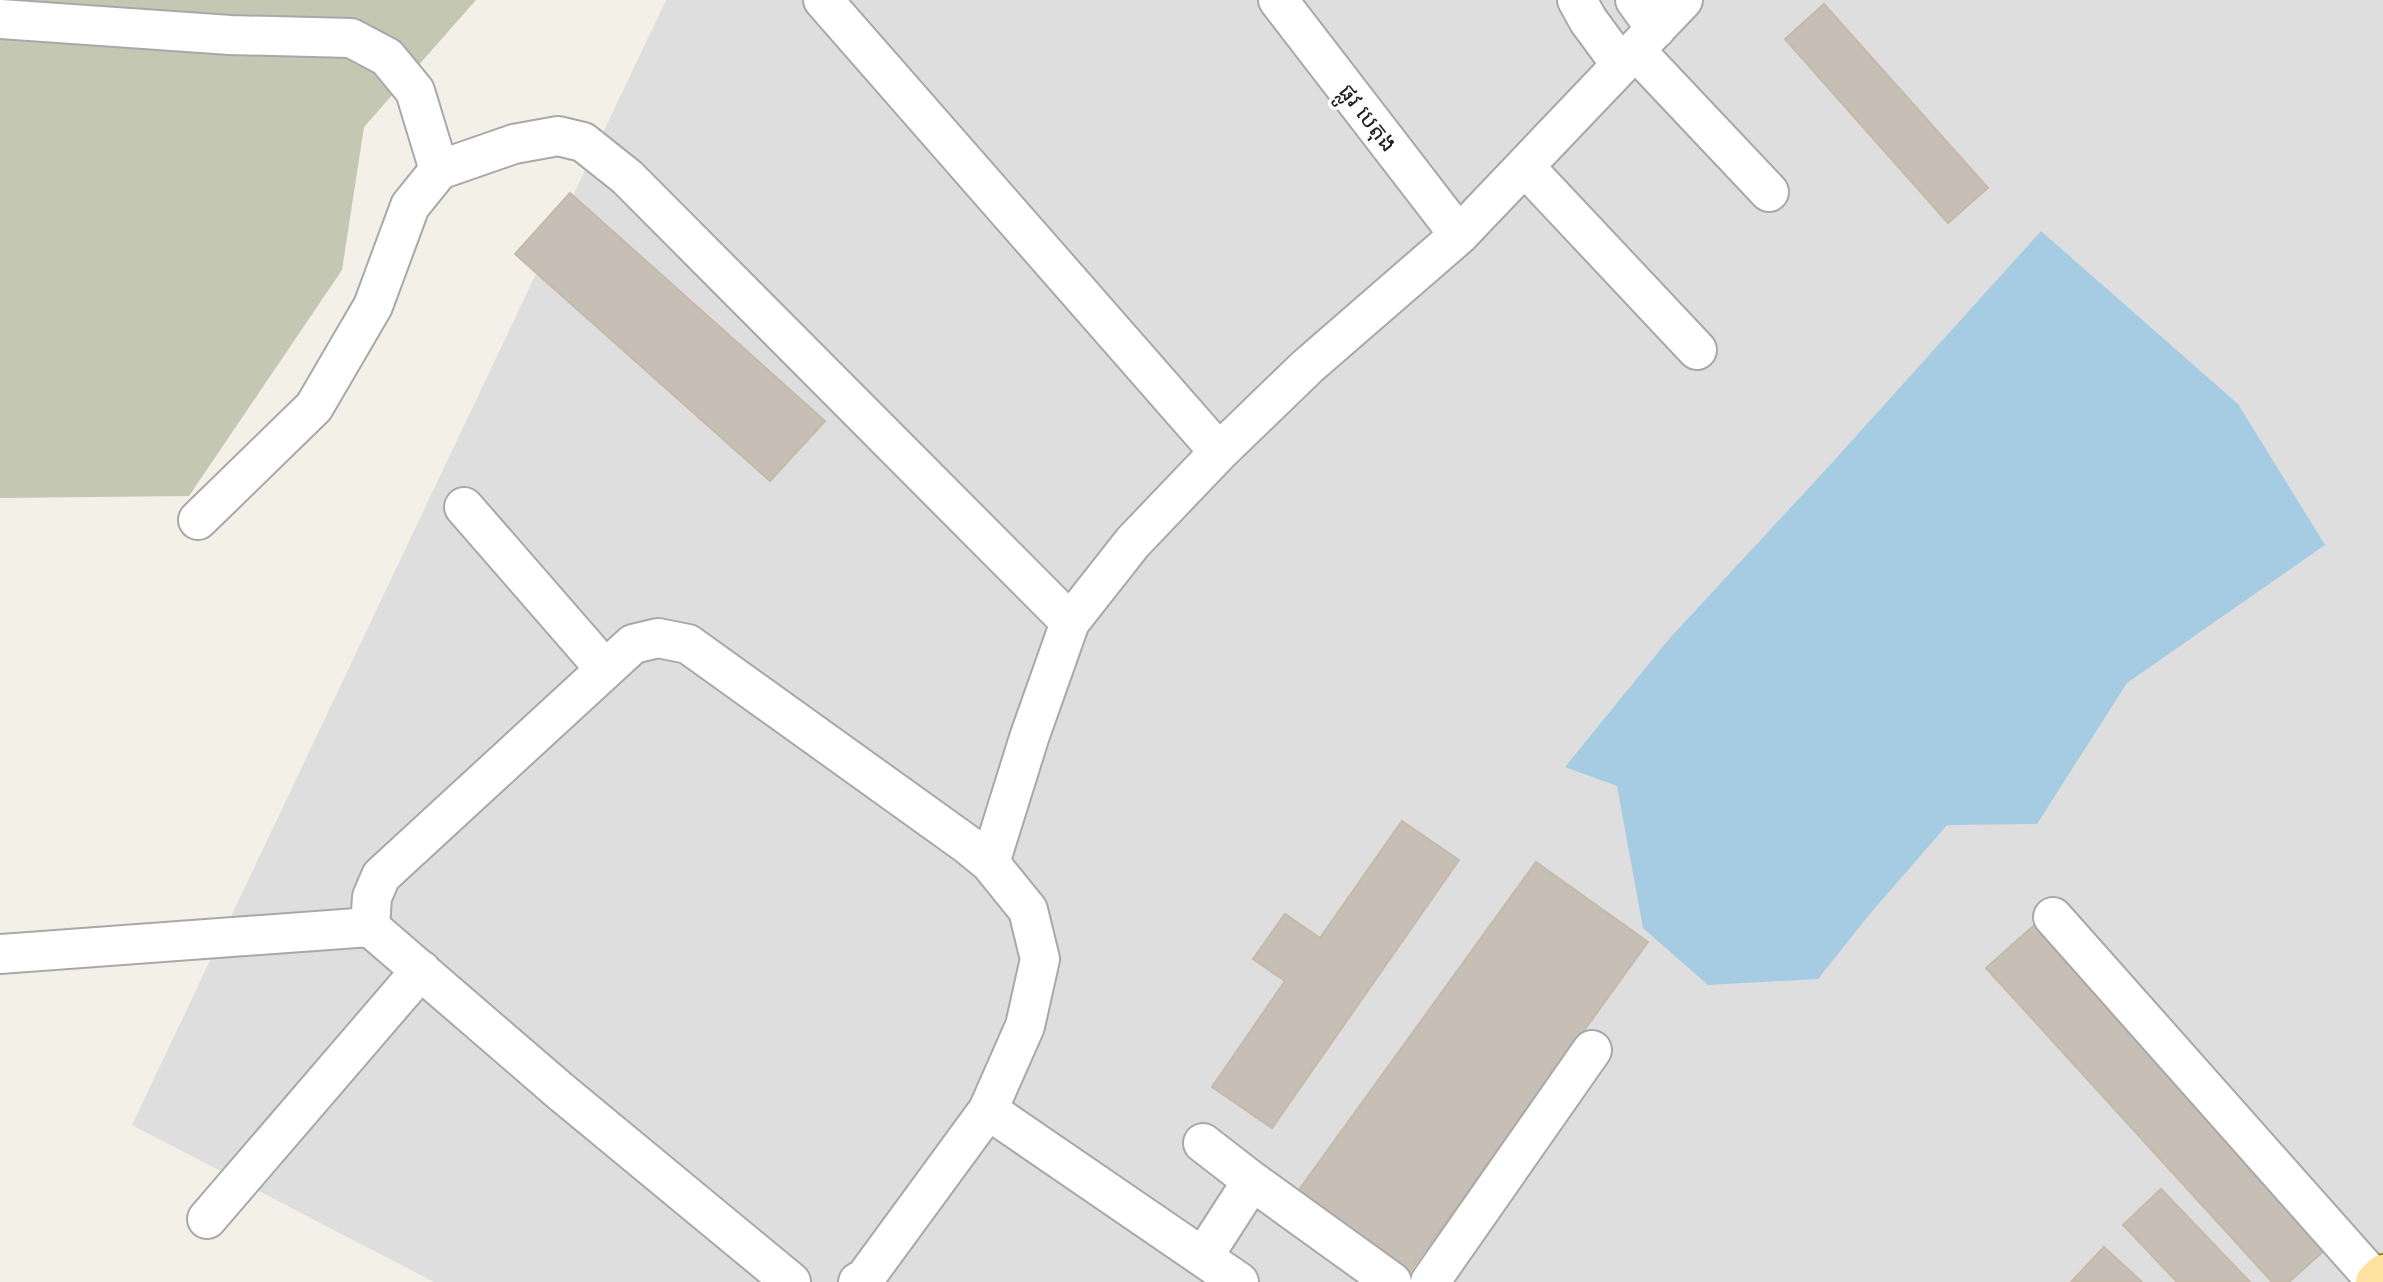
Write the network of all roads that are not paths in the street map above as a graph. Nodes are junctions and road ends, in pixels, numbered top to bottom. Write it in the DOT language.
graph roads {
  1 [pos="823,0"];
  2 [pos="1278,0"];
  3 [pos="1577,0"];
  4 [pos="1683,0"];
  5 [pos="0,19"];
  6 [pos="1637,36"];
  7 [pos="1525,167"];
  8 [pos="439,170"];
  9 [pos="1769,192"];
  10 [pos="1460,235"];
  11 [pos="1697,351"];
  12 [pos="1219,452"];
  13 [pos="464,507"];
  14 [pos="198,520"];
  15 [pos="1070,622"];
  16 [pos="605,669"];
  17 [pos="990,863"];
  18 [pos="2053,917"];
  19 [pos="370,926"];
  20 [pos="0,954"];
  21 [pos="421,971"];
  22 [pos="1592,1050"];
  23 [pos="988,1110"];
  24 [pos="1203,1143"];
  25 [pos="1252,1181"];
  26 [pos="207,1219"];
  27 [pos="1203,1257"];
  28 [pos="2378,1279"];
  29 [pos="791,1282"];
  30 [pos="858,1282"];
  31 [pos="1239,1282"];
  32 [pos="1392,1282"];
  33 [pos="1430,1282"];
  1 -- 12 [label="street"];
  2 -- 10 [label="street, ផ្លូវ បេតុង"];
  3 -- 6 [label="street"];
  4 -- 6 [label="street"];
  5 -- 8 [label="street"];
  6 -- 7 [label="street"];
  6 -- 9 [label="street"];
  7 -- 10 [label="street"];
  7 -- 11 [label="street"];
  8 -- 14 [label="street"];
  8 -- 15 [label="street"];
  10 -- 12 [label="street"];
  12 -- 15 [label="street"];
  13 -- 16 [label="street"];
  15 -- 17 [label="street"];
  16 -- 17 [label="street"];
  16 -- 19 [label="street"];
  17 -- 23 [label="street"];
  18 -- 28 [label="street"];
  19 -- 20 [label="street"];
  19 -- 21 [label="street"];
  21 -- 26 [label="street"];
  21 -- 29 [label="street"];
  22 -- 33 [label="street"];
  23 -- 27 [label="street"];
  23 -- 30 [label="street"];
  24 -- 25 [label="street"];
  25 -- 27 [label="street"];
  25 -- 32 [label="street"];
  27 -- 31 [label="street"];
}
